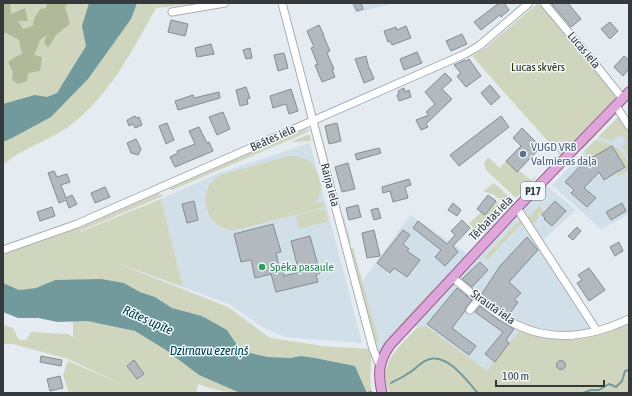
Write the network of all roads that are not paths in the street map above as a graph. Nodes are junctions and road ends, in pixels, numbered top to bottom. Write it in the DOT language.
graph roads {
  1 [pos="225,3"];
  2 [pos="282,3"];
  3 [pos="530,3"];
  4 [pos="544,3"];
  5 [pos="172,12"];
  6 [pos="623,99"];
  7 [pos="313,120"];
  8 [pos="629,126"];
  9 [pos="517,208"];
  10 [pos="3,250"];
  11 [pos="453,278"];
  12 [pos="479,299"];
  13 [pos="470,310"];
  14 [pos="629,319"];
  15 [pos="597,332"];
  16 [pos="380,366"];
  17 [pos="382,393"];
  1 -- 5 [label="street"];
  2 -- 7 [label="street, Raiņa iela"];
  3 -- 7 [label="street, Beātes iela"];
  4 -- 6 [label="street, Lucas iela"];
  6 -- 8 [label="street, Lucas iela"];
  6 -- 9 [label="main road, Tērbatas iela / P17"];
  7 -- 10 [label="street, Beātes iela"];
  7 -- 16 [label="street, Raiņa iela"];
  9 -- 11 [label="main road, Tērbatas iela / P17"];
  9 -- 15 [label="street"];
  11 -- 12 [label="street, Strauta iela"];
  11 -- 16 [label="main road, Tērbatas iela / P17"];
  12 -- 13 [label="street"];
  12 -- 15 [label="street, Strauta iela"];
  14 -- 15 [label="street, Strauta iela"];
  16 -- 17 [label="main road, P17"];
}
